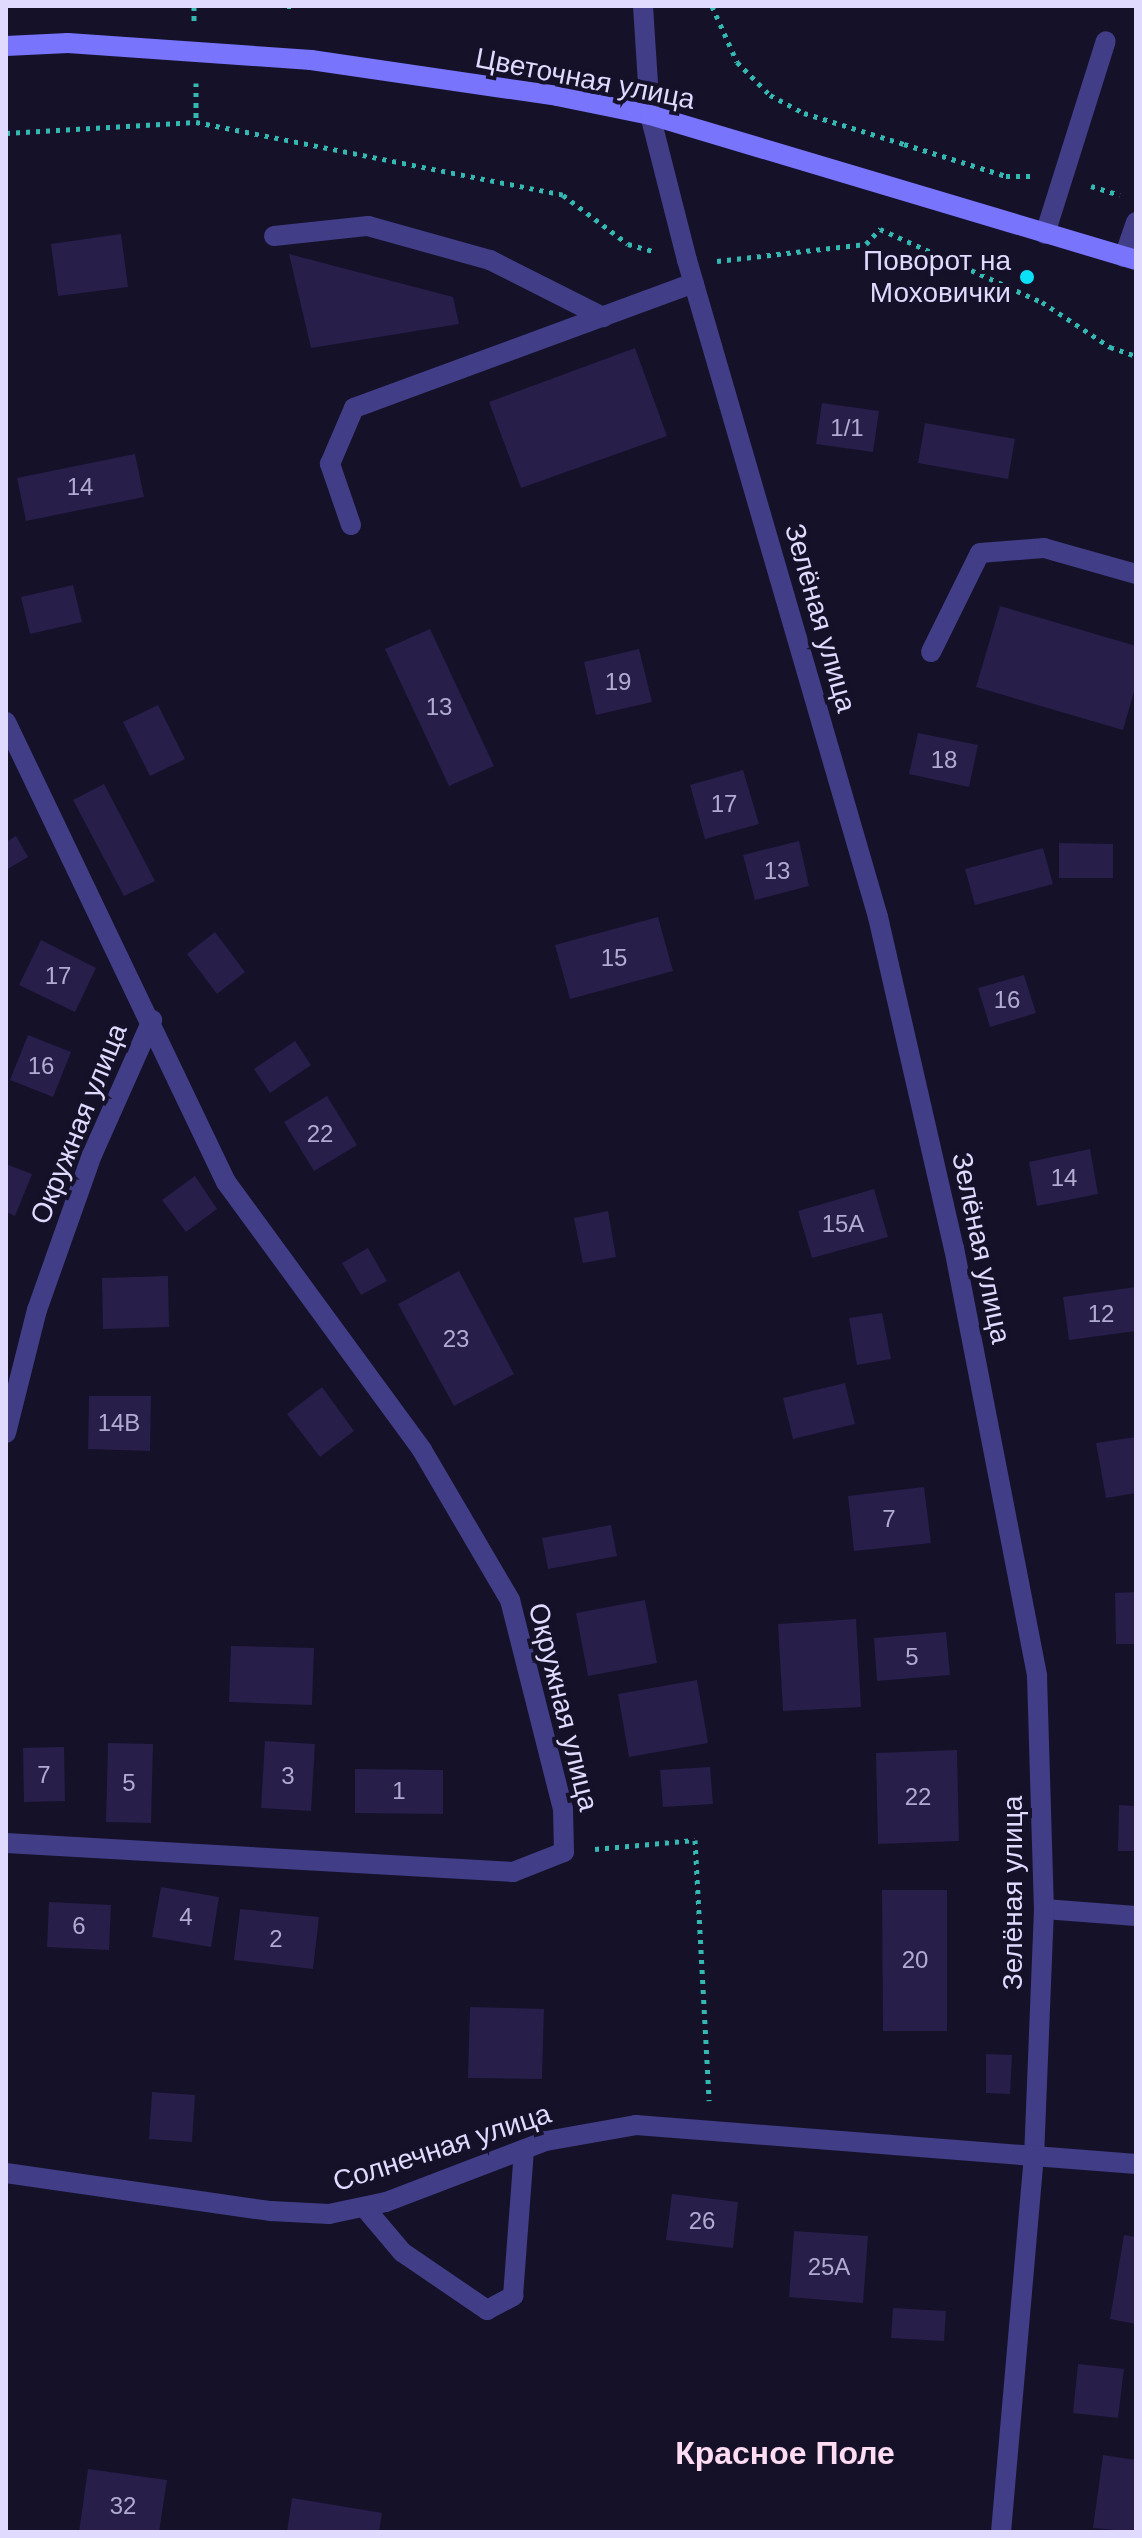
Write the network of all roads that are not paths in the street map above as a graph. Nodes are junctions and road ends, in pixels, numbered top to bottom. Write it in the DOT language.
graph roads {
  1 [pos="643,6"];
  2 [pos="1106,41"];
  3 [pos="6,46"];
  4 [pos="650,115"];
  5 [pos="1136,222"];
  6 [pos="1045,234"];
  7 [pos="274,236"];
  8 [pos="1130,259"];
  9 [pos="694,283"];
  10 [pos="603,317"];
  11 [pos="351,525"];
  12 [pos="1136,574"];
  13 [pos="931,652"];
  14 [pos="6,722"];
  15 [pos="152,1020"];
  16 [pos="6,1433"];
  17 [pos="6,1843"];
  18 [pos="1044,1909"];
  19 [pos="1136,1916"];
  20 [pos="524,2149"];
  21 [pos="1034,2155"];
  22 [pos="1136,2164"];
  23 [pos="6,2173"];
  24 [pos="364,2207"];
  25 [pos="1001,2532"];
  1 -- 4 [label="street, Зелёная улица"];
  2 -- 6 [label="street"];
  3 -- 4 [label="main road, Цветочная улица"];
  4 -- 6 [label="main road, Цветочная улица"];
  4 -- 9 [label="street, Зелёная улица"];
  5 -- 8 [label="street"];
  6 -- 8 [label="main road, Цветочная улица"];
  7 -- 10 [label="street"];
  9 -- 10 [label="street"];
  9 -- 18 [label="street, Зелёная улица"];
  10 -- 11 [label="street"];
  12 -- 13 [label="street"];
  14 -- 15 [label="street, Окружная улица"];
  15 -- 16 [label="street, Окружная улица"];
  15 -- 17 [label="street, Окружная улица"];
  18 -- 19 [label="street"];
  18 -- 21 [label="street, Зелёная улица"];
  20 -- 21 [label="street, Солнечная улица"];
  20 -- 24 [label="street, Солнечная улица"];
  20 -- 24 [label="street"];
  21 -- 22 [label="street, Солнечная улица"];
  21 -- 25 [label="street, Зелёная улица"];
  23 -- 24 [label="street, Солнечная улица"];
}
